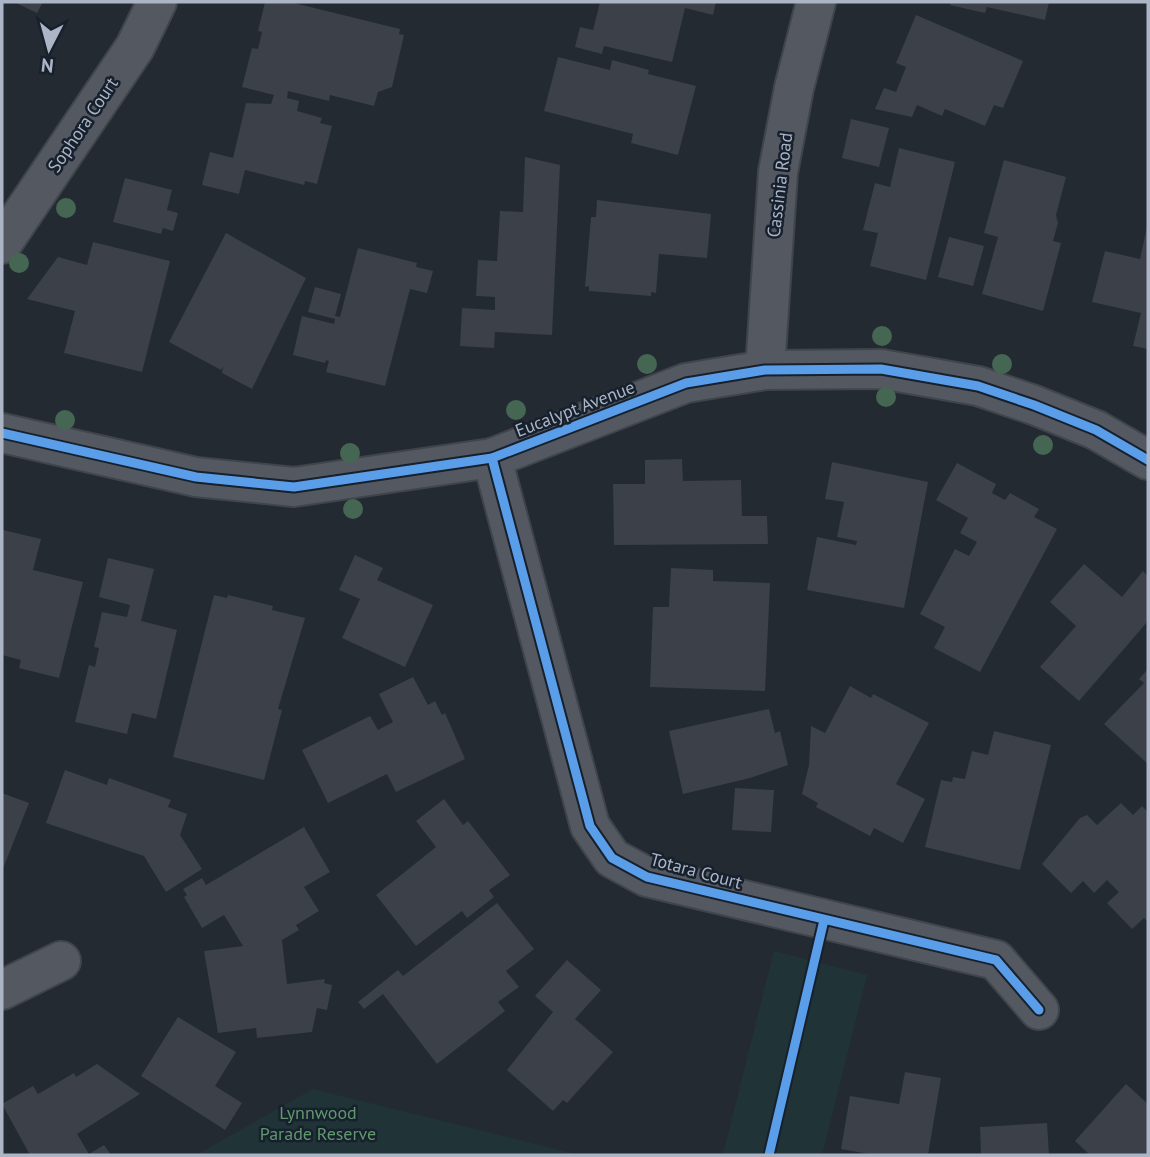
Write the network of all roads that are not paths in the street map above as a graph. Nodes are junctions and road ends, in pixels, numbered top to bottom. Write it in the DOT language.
graph roads {
  1 [pos="157,2"];
  2 [pos="816,2"];
  3 [pos="2,244"];
  4 [pos="765,370"];
  5 [pos="2,433"];
  6 [pos="492,458"];
  7 [pos="1148,460"];
  8 [pos="61,961"];
  9 [pos="2,990"];
  10 [pos="1039,1010"];
  1 -- 3 [label="street, Sophora Court"];
  2 -- 4 [label="street, Cassinia Road"];
  4 -- 6 [label="street, Eucalypt Avenue"];
  4 -- 7 [label="street, Eucalypt Avenue"];
  5 -- 6 [label="street, Eucalypt Avenue"];
  6 -- 10 [label="street, Totara Court"];
  8 -- 9 [label="street"];
}
